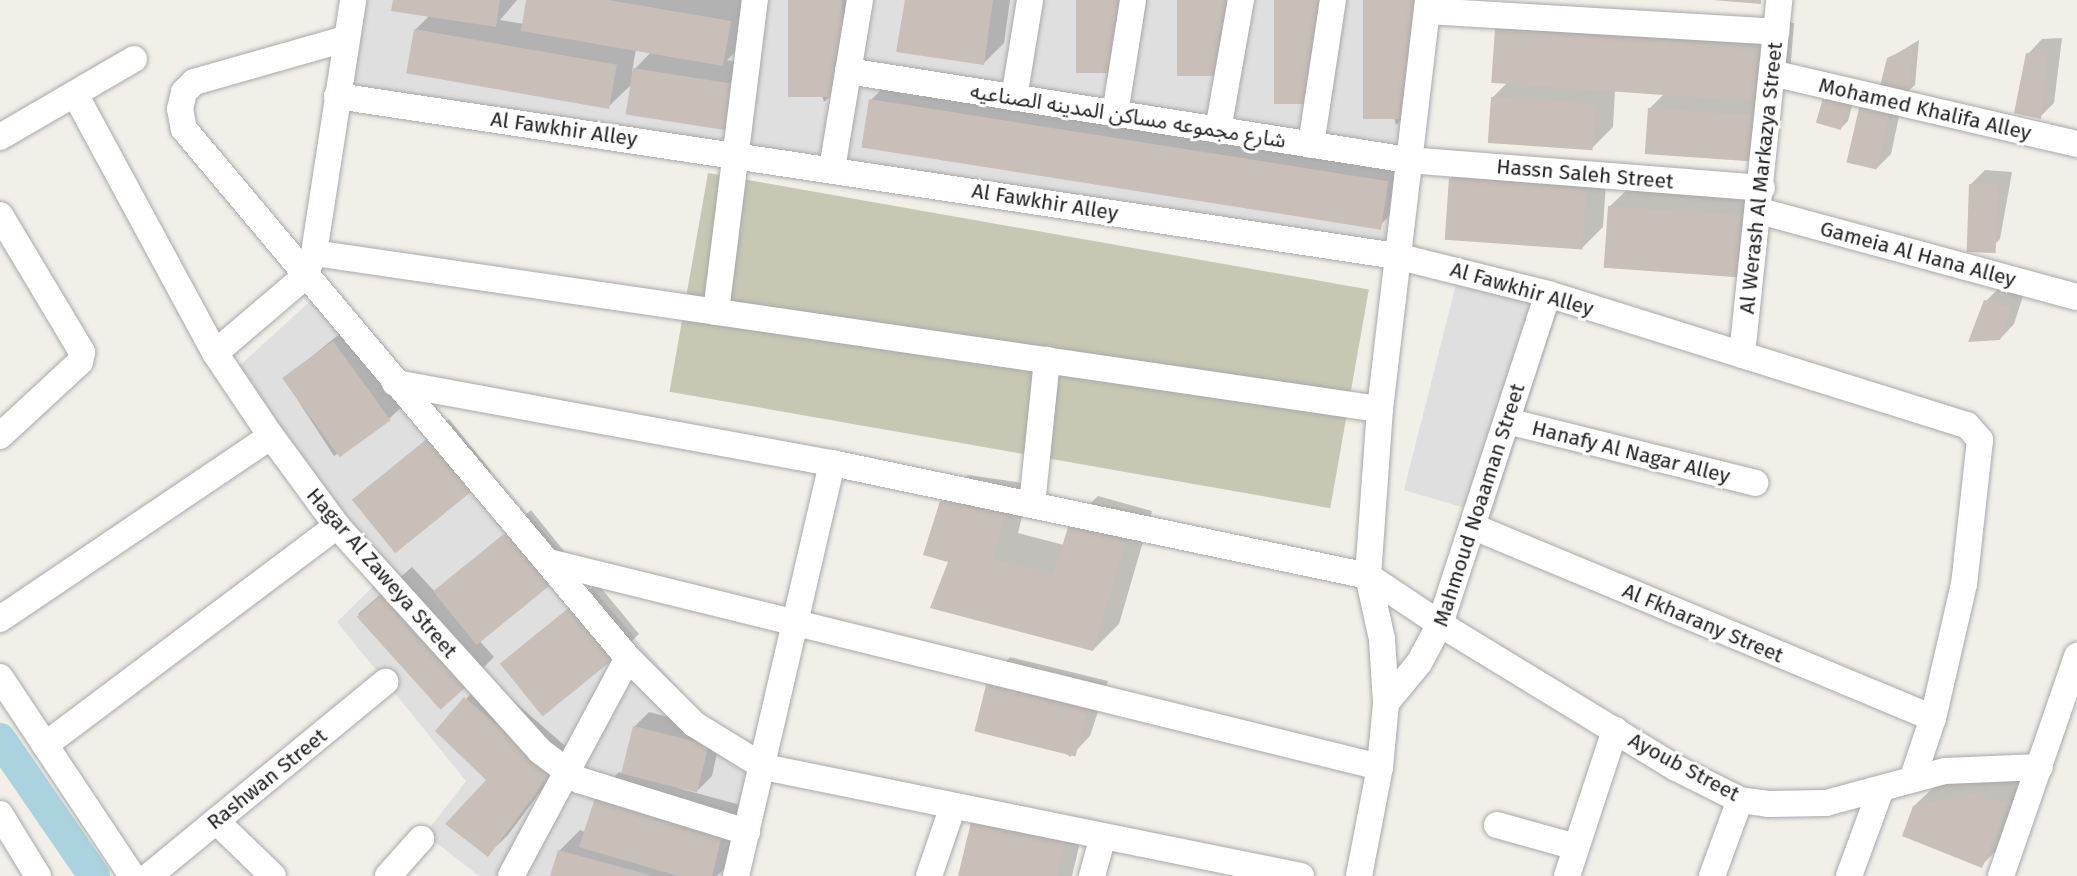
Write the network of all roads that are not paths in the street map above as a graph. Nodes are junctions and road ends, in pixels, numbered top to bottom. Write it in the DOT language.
graph roads {
  1 [pos="353,0"];
  2 [pos="860,0"];
  3 [pos="1030,0"];
  4 [pos="1133,0"];
  5 [pos="1241,0"];
  6 [pos="1333,0"];
  7 [pos="1779,0"];
  8 [pos="748,1"];
  9 [pos="1427,5"];
  10 [pos="1776,32"];
  11 [pos="345,39"];
  12 [pos="134,59"];
  13 [pos="848,71"];
  14 [pos="1772,74"];
  15 [pos="75,94"];
  16 [pos="337,96"];
  17 [pos="1014,98"];
  18 [pos="1115,114"];
  19 [pos="1218,130"];
  20 [pos="0,137"];
  21 [pos="1311,144"];
  22 [pos="2077,144"];
  23 [pos="736,155"];
  24 [pos="1408,160"];
  25 [pos="832,169"];
  26 [pos="1761,199"];
  27 [pos="0,215"];
  28 [pos="314,253"];
  29 [pos="1396,256"];
  30 [pos="304,277"];
  31 [pos="1548,294"];
  32 [pos="2077,297"];
  33 [pos="716,312"];
  34 [pos="216,353"];
  35 [pos="1742,355"];
  36 [pos="1047,360"];
  37 [pos="395,383"];
  38 [pos="1380,409"];
  39 [pos="1507,421"];
  40 [pos="0,436"];
  41 [pos="271,436"];
  42 [pos="832,464"];
  43 [pos="1755,483"];
  44 [pos="1032,505"];
  45 [pos="336,526"];
  46 [pos="1474,528"];
  47 [pos="549,562"];
  48 [pos="1368,576"];
  49 [pos="0,619"];
  50 [pos="796,623"];
  51 [pos="1440,624"];
  52 [pos="2077,656"];
  53 [pos="628,658"];
  54 [pos="0,677"];
  55 [pos="385,682"];
  56 [pos="1386,703"];
  57 [pos="1933,718"];
  58 [pos="1615,730"];
  59 [pos="45,745"];
  60 [pos="764,767"];
  61 [pos="1380,767"];
  62 [pos="2040,767"];
  63 [pos="565,773"];
  64 [pos="1913,777"];
  65 [pos="1881,789"];
  66 [pos="1740,800"];
  67 [pos="953,806"];
  68 [pos="0,814"];
  69 [pos="216,821"];
  70 [pos="1497,825"];
  71 [pos="747,832"];
  72 [pos="1103,836"];
  73 [pos="421,839"];
  74 [pos="1576,848"];
  75 [pos="38,876"];
  76 [pos="132,876"];
  77 [pos="149,876"];
  78 [pos="273,876"];
  79 [pos="388,876"];
  80 [pos="511,876"];
  81 [pos="736,876"];
  82 [pos="929,876"];
  83 [pos="1092,876"];
  84 [pos="1301,876"];
  85 [pos="1359,876"];
  86 [pos="1567,876"];
  87 [pos="1712,876"];
  88 [pos="1849,876"];
  89 [pos="2001,876"];
  1 -- 11 [label="street"];
  2 -- 13 [label="street"];
  3 -- 17 [label="street"];
  4 -- 18 [label="street"];
  5 -- 19 [label="street"];
  6 -- 21 [label="street"];
  7 -- 10 [label="street, Al Werash Al Markazya Street"];
  8 -- 23 [label="street"];
  9 -- 10 [label="street"];
  9 -- 24 [label="street"];
  10 -- 14 [label="street, Al Werash Al Markazya Street"];
  11 -- 16 [label="street"];
  11 -- 30 [label="street"];
  12 -- 15 [label="street"];
  13 -- 17 [label="street, شارع مجموعه مساكن المدينه الصناعيه"];
  13 -- 25 [label="street"];
  14 -- 22 [label="street, Mohamed Khalifa Alley"];
  14 -- 26 [label="street, Al Werash Al Markazya Street"];
  15 -- 20 [label="street"];
  15 -- 34 [label="street, Hagar Al Zaweya Street"];
  16 -- 23 [label="street, Al Fawkhir Alley"];
  16 -- 28 [label="street"];
  17 -- 18 [label="street, شارع مجموعه مساكن المدينه الصناعيه"];
  18 -- 19 [label="street, شارع مجموعه مساكن المدينه الصناعيه"];
  19 -- 21 [label="street, شارع مجموعه مساكن المدينه الصناعيه"];
  21 -- 24 [label="street, شارع مجموعه مساكن المدينه الصناعيه"];
  23 -- 25 [label="street, Al Fawkhir Alley"];
  23 -- 33 [label="street"];
  24 -- 26 [label="street, Hassn Saleh Street"];
  24 -- 29 [label="street"];
  25 -- 29 [label="street, Al Fawkhir Alley"];
  26 -- 32 [label="street, Gameia Al Hana Alley"];
  26 -- 35 [label="street, Al Werash Al Markazya Street"];
  27 -- 40 [label="street"];
  28 -- 30 [label="street"];
  28 -- 33 [label="street"];
  29 -- 31 [label="street, Al Fawkhir Alley"];
  29 -- 38 [label="street"];
  30 -- 34 [label="street"];
  30 -- 37 [label="street"];
  31 -- 35 [label="street, Al Fawkhir Alley"];
  31 -- 39 [label="street, Mahmoud Noaaman Street"];
  33 -- 36 [label="street"];
  34 -- 41 [label="street, Hagar Al Zaweya Street"];
  35 -- 57 [label="street, Al Fawkhir Alley"];
  36 -- 38 [label="street"];
  36 -- 44 [label="street"];
  37 -- 42 [label="street"];
  37 -- 47 [label="street"];
  38 -- 48 [label="street"];
  39 -- 43 [label="street, Hanafy Al Nagar Alley"];
  39 -- 46 [label="street, Mahmoud Noaaman Street"];
  41 -- 45 [label="street, Hagar Al Zaweya Street"];
  41 -- 49 [label="street"];
  42 -- 44 [label="street"];
  42 -- 50 [label="street"];
  44 -- 48 [label="street"];
  45 -- 59 [label="street"];
  45 -- 63 [label="street, Hagar Al Zaweya Street"];
  46 -- 51 [label="street, Mahmoud Noaaman Street"];
  46 -- 57 [label="street, Al Fkharany Street"];
  47 -- 50 [label="street"];
  47 -- 53 [label="street"];
  48 -- 51 [label="street, Ayoub Street"];
  48 -- 56 [label="street"];
  50 -- 60 [label="street"];
  50 -- 61 [label="street"];
  51 -- 56 [label="street, Mahmoud Noaaman Street"];
  51 -- 58 [label="street, Ayoub Street"];
  52 -- 62 [label="street"];
  53 -- 60 [label="street"];
  53 -- 63 [label="street"];
  54 -- 59 [label="street"];
  55 -- 69 [label="street, Rashwan Street"];
  56 -- 61 [label="street"];
  57 -- 64 [label="street"];
  58 -- 66 [label="street, Ayoub Street"];
  58 -- 74 [label="street"];
  59 -- 76 [label="street"];
  60 -- 67 [label="street"];
  60 -- 71 [label="street"];
  61 -- 85 [label="street"];
  62 -- 64 [label="street, Ayoub Street"];
  62 -- 89 [label="street"];
  63 -- 71 [label="street, Hagar Al Zaweya Street"];
  63 -- 80 [label="street"];
  64 -- 65 [label="street, Ayoub Street"];
  65 -- 66 [label="street, Ayoub Street"];
  65 -- 88 [label="street"];
  66 -- 87 [label="street"];
  67 -- 72 [label="street"];
  67 -- 82 [label="street"];
  68 -- 75 [label="street"];
  69 -- 77 [label="street, Rashwan Street"];
  69 -- 78 [label="street"];
  70 -- 74 [label="street"];
  71 -- 81 [label="street"];
  72 -- 83 [label="street"];
  72 -- 84 [label="street"];
  73 -- 79 [label="street"];
  74 -- 86 [label="street"];
}
